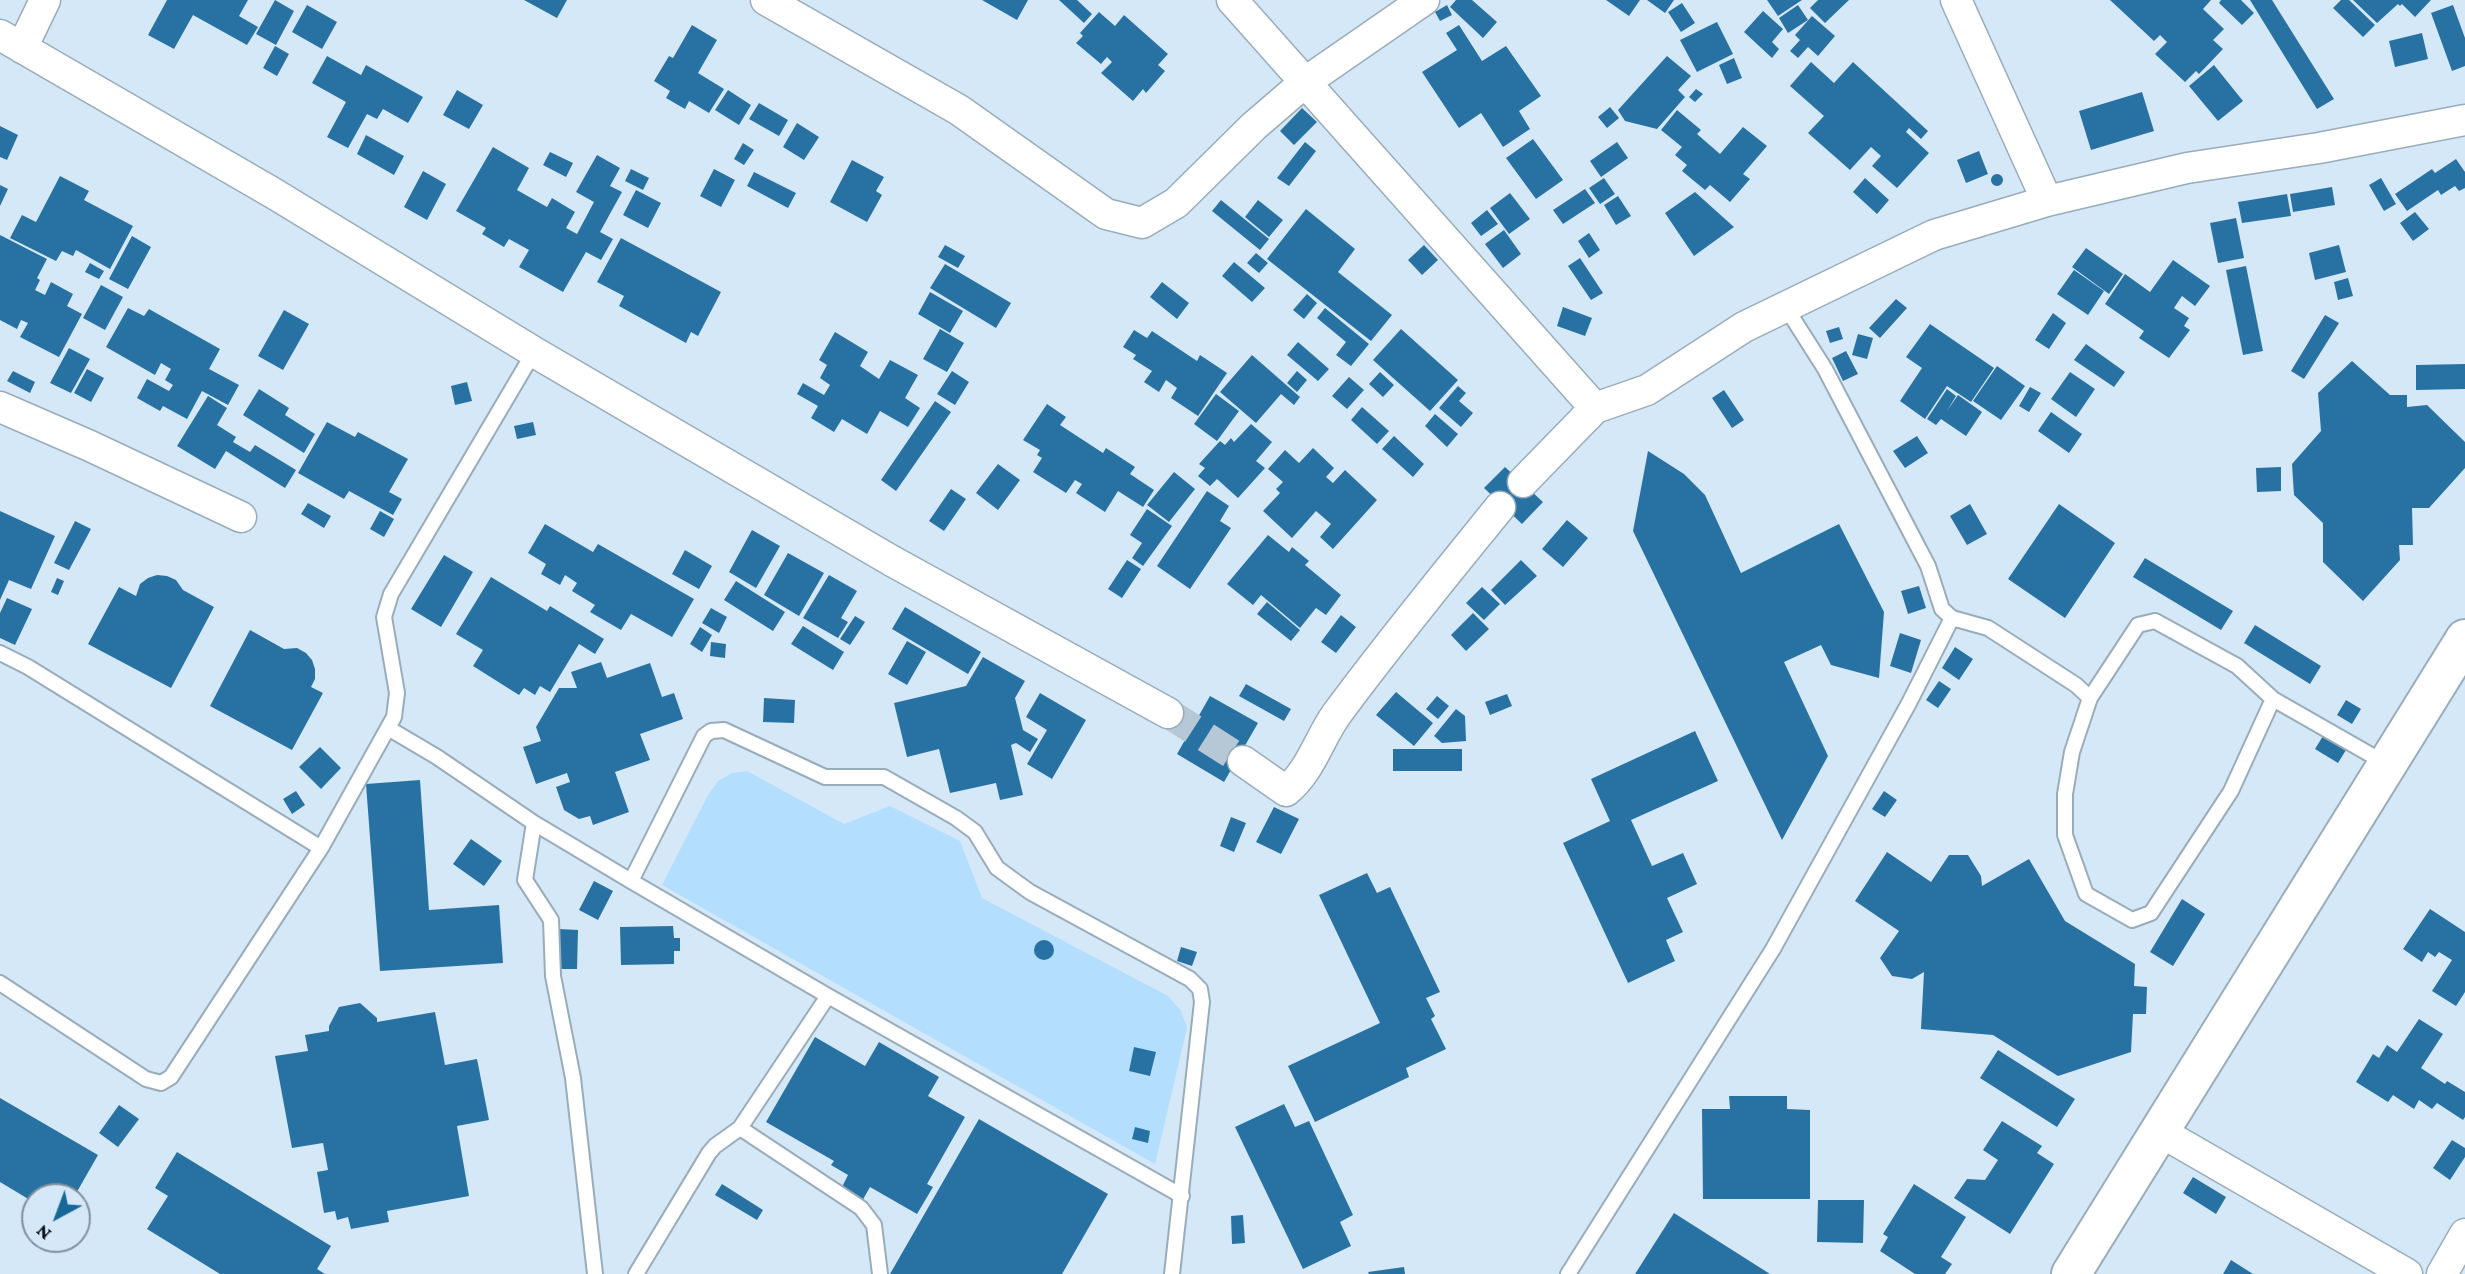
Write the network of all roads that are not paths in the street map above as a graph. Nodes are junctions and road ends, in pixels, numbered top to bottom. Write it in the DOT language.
graph roads {
  1 [pos="45,0"];
  2 [pos="766,0"];
  3 [pos="1232,0"];
  4 [pos="1424,0"];
  5 [pos="1956,0"];
  6 [pos="11,41"];
  7 [pos="1304,83"];
  8 [pos="2465,120"];
  9 [pos="2048,201"];
  10 [pos="1785,306"];
  11 [pos="534,352"];
  12 [pos="0,407"];
  13 [pos="1595,408"];
  14 [pos="1523,482"];
  15 [pos="1500,507"];
  16 [pos="241,517"];
  17 [pos="1952,618"];
  18 [pos="2465,639"];
  19 [pos="0,653"];
  20 [pos="2090,698"];
  21 [pos="2273,699"];
  22 [pos="1168,713"];
  23 [pos="388,728"];
  24 [pos="1243,761"];
  25 [pos="2387,764"];
  26 [pos="534,823"];
  27 [pos="321,848"];
  28 [pos="631,881"];
  29 [pos="0,983"];
  30 [pos="828,996"];
  31 [pos="740,1128"];
  32 [pos="2159,1131"];
  33 [pos="1182,1196"];
  34 [pos="2465,1234"];
  35 [pos="595,1274"];
  36 [pos="636,1274"];
  37 [pos="880,1274"];
  38 [pos="1172,1274"];
  39 [pos="1568,1274"];
  40 [pos="2071,1274"];
  41 [pos="2407,1274"];
  42 [pos="2442,1274"];
  1 -- 6 [label="street"];
  2 -- 7 [label="street"];
  3 -- 7 [label="street"];
  4 -- 7 [label="street"];
  5 -- 9 [label="street"];
  6 -- 11 [label="street"];
  7 -- 13 [label="street"];
  8 -- 9 [label="street"];
  9 -- 10 [label="street"];
  10 -- 13 [label="street"];
  10 -- 17 [label="lane"];
  11 -- 22 [label="street"];
  11 -- 23 [label="lane"];
  12 -- 16 [label="street"];
  13 -- 14 [label="street"];
  15 -- 24 [label="street"];
  17 -- 20 [label="lane"];
  17 -- 39 [label="lane"];
  18 -- 25 [label="main road"];
  19 -- 27 [label="lane"];
  20 -- 21 [label="lane"];
  20 -- 21 [label="lane"];
  21 -- 25 [label="lane"];
  23 -- 26 [label="lane"];
  23 -- 27 [label="lane"];
  25 -- 32 [label="main road"];
  26 -- 28 [label="lane"];
  26 -- 35 [label="lane"];
  27 -- 29 [label="lane"];
  28 -- 30 [label="lane"];
  28 -- 33 [label="lane"];
  30 -- 31 [label="lane"];
  30 -- 33 [label="lane"];
  31 -- 36 [label="lane"];
  31 -- 37 [label="lane"];
  32 -- 40 [label="main road"];
  32 -- 41 [label="street"];
  33 -- 38 [label="lane"];
  34 -- 42 [label="street"];
}
